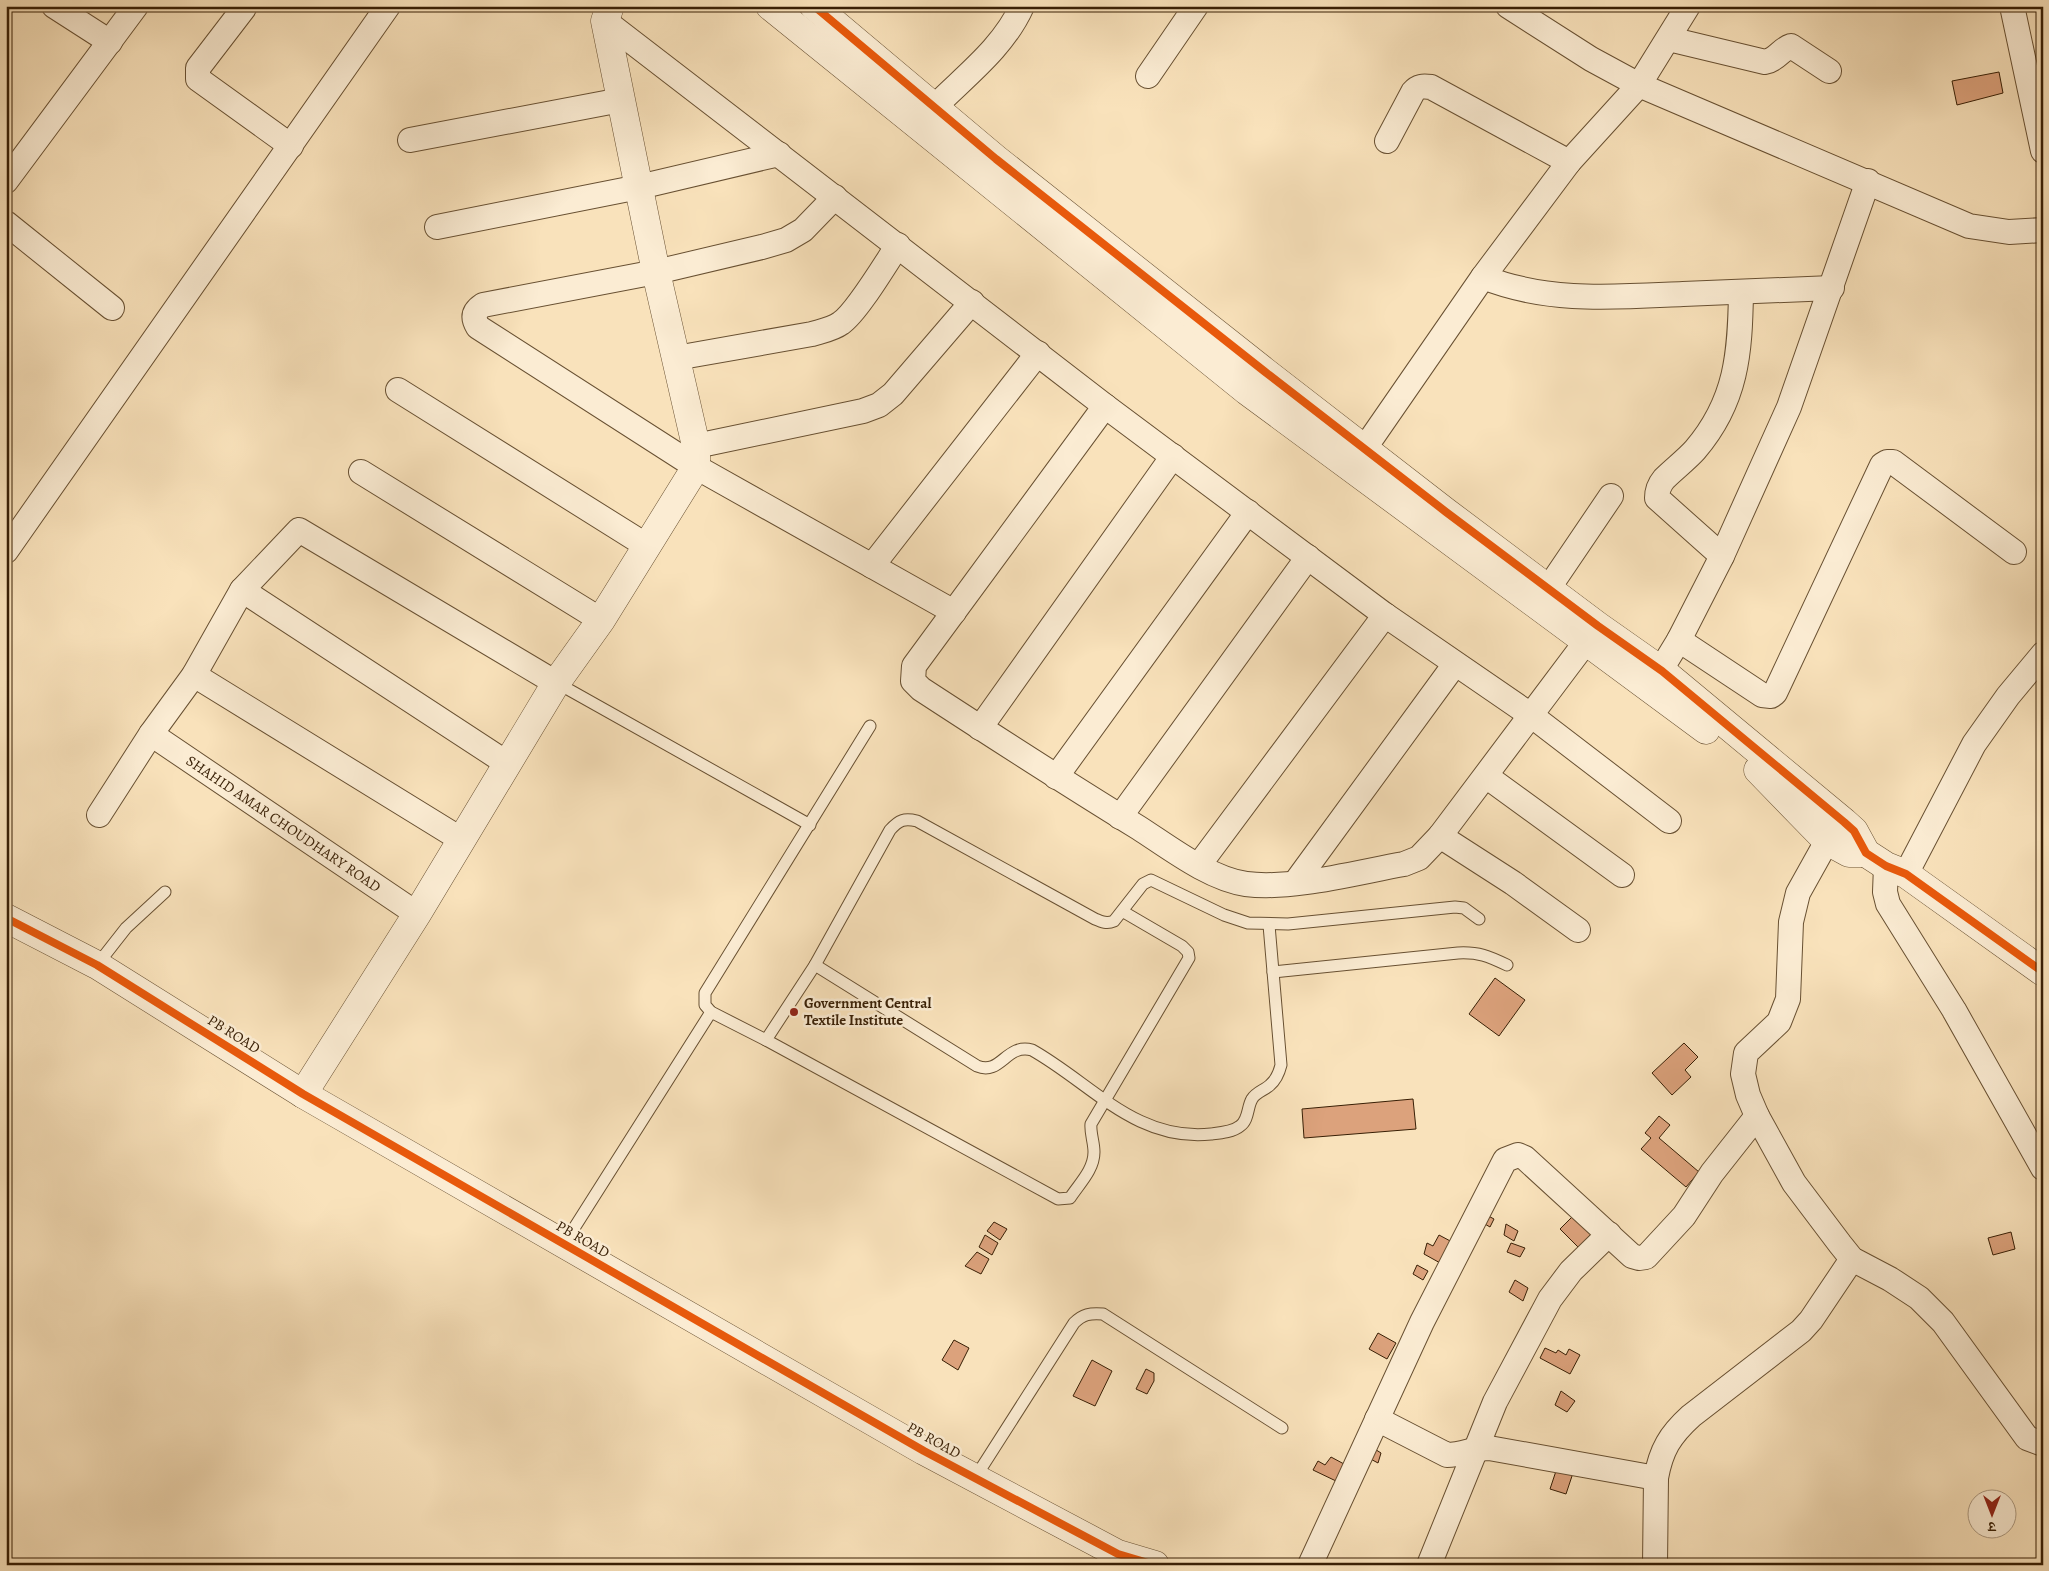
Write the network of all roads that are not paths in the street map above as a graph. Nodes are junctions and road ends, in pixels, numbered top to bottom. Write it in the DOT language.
graph roads {
  1 [pos="54,6"];
  2 [pos="136,6"];
  3 [pos="388,6"];
  4 [pos="770,6"];
  5 [pos="814,6"];
  6 [pos="1022,6"];
  7 [pos="1196,6"];
  8 [pos="1508,6"];
  9 [pos="1688,6"];
  10 [pos="2012,6"];
  11 [pos="244,8"];
  12 [pos="607,13"];
  13 [pos="1669,39"];
  14 [pos="110,42"];
  15 [pos="1830,71"];
  16 [pos="1148,76"];
  17 [pos="1639,85"];
  18 [pos="622,100"];
  19 [pos="926,116"];
  20 [pos="410,140"];
  21 [pos="1387,141"];
  22 [pos="291,146"];
  23 [pos="2043,151"];
  24 [pos="779,154"];
  25 [pos="1569,162"];
  26 [pos="10,168"];
  27 [pos="1868,181"];
  28 [pos="639,187"];
  29 [pos="835,197"];
  30 [pos="6,223"];
  31 [pos="437,227"];
  32 [pos="2043,230"];
  33 [pos="898,245"];
  34 [pos="656,272"];
  35 [pos="1483,277"];
  36 [pos="1832,288"];
  37 [pos="1741,292"];
  38 [pos="972,302"];
  39 [pos="112,308"];
  40 [pos="1038,353"];
  41 [pos="676,358"];
  42 [pos="398,390"];
  43 [pos="1105,406"];
  44 [pos="696,456"];
  45 [pos="1173,456"];
  46 [pos="1358,459"];
  47 [pos="361,472"];
  48 [pos="1611,496"];
  49 [pos="1248,512"];
  50 [pos="647,546"];
  51 [pos="6,551"];
  52 [pos="2014,552"];
  53 [pos="1722,556"];
  54 [pos="1308,557"];
  55 [pos="872,566"];
  56 [pos="1522,581"];
  57 [pos="1548,589"];
  58 [pos="242,590"];
  59 [pos="954,612"];
  60 [pos="1385,615"];
  61 [pos="601,620"];
  62 [pos="1592,634"];
  63 [pos="1679,640"];
  64 [pos="2043,654"];
  65 [pos="1455,664"];
  66 [pos="194,675"];
  67 [pos="1656,680"];
  68 [pos="556,683"];
  69 [pos="1532,716"];
  70 [pos="870,726"];
  71 [pos="980,728"];
  72 [pos="151,734"];
  73 [pos="508,764"];
  74 [pos="1486,776"];
  75 [pos="1056,777"];
  76 [pos="99,814"];
  77 [pos="1120,816"];
  78 [pos="1669,821"];
  79 [pos="810,825"];
  80 [pos="1835,832"];
  81 [pos="1440,836"];
  82 [pos="462,840"];
  83 [pos="1886,864"];
  84 [pos="1199,865"];
  85 [pos="1622,875"];
  86 [pos="1295,883"];
  87 [pos="165,892"];
  88 [pos="1122,911"];
  89 [pos="417,914"];
  90 [pos="6,918"];
  91 [pos="1480,919"];
  92 [pos="1269,925"];
  93 [pos="1578,930"];
  94 [pos="815,964"];
  95 [pos="97,966"];
  96 [pos="1507,966"];
  97 [pos="1273,972"];
  98 [pos="2043,972"];
  99 [pos="711,1012"];
  100 [pos="766,1040"];
  101 [pos="303,1094"];
  102 [pos="1104,1100"];
  103 [pos="1757,1116"];
  104 [pos="2043,1168"];
  105 [pos="1609,1234"];
  106 [pos="564,1244"];
  107 [pos="1852,1258"];
  108 [pos="1377,1419"];
  109 [pos="1282,1428"];
  110 [pos="2043,1444"];
  111 [pos="1477,1448"];
  112 [pos="974,1478"];
  113 [pos="1656,1478"];
  114 [pos="1115,1559"];
  115 [pos="1155,1565"];
  116 [pos="1310,1565"];
  117 [pos="1429,1565"];
  118 [pos="1655,1565"];
  1 -- 14 [label="street"];
  2 -- 14 [label="street"];
  3 -- 22 [label="street"];
  4 -- 19 [label="street"];
  5 -- 19 [label="street"];
  6 -- 19 [label="street"];
  7 -- 16 [label="street"];
  8 -- 17 [label="street"];
  9 -- 13 [label="street"];
  10 -- 23 [label="street"];
  11 -- 22 [label="street"];
  12 -- 18 [label="street"];
  12 -- 24 [label="street"];
  13 -- 15 [label="street"];
  13 -- 17 [label="street"];
  14 -- 26 [label="street"];
  17 -- 25 [label="street"];
  17 -- 27 [label="street"];
  18 -- 20 [label="street"];
  18 -- 28 [label="street"];
  19 -- 46 [label="street"];
  21 -- 25 [label="street"];
  22 -- 51 [label="street"];
  24 -- 28 [label="street"];
  24 -- 29 [label="street"];
  25 -- 35 [label="street"];
  27 -- 32 [label="street"];
  27 -- 36 [label="street"];
  28 -- 31 [label="street"];
  28 -- 34 [label="street"];
  29 -- 33 [label="street"];
  29 -- 34 [label="street"];
  30 -- 39 [label="street"];
  33 -- 38 [label="street"];
  33 -- 41 [label="street"];
  34 -- 41 [label="street"];
  34 -- 44 [label="street"];
  35 -- 37 [label="street"];
  35 -- 46 [label="street"];
  36 -- 37 [label="street"];
  36 -- 53 [label="street"];
  37 -- 53 [label="street"];
  38 -- 40 [label="street"];
  38 -- 44 [label="street"];
  40 -- 43 [label="street"];
  40 -- 55 [label="street"];
  41 -- 44 [label="street"];
  42 -- 50 [label="street"];
  43 -- 45 [label="street"];
  43 -- 59 [label="street"];
  44 -- 50 [label="street"];
  44 -- 55 [label="street"];
  45 -- 49 [label="street"];
  45 -- 71 [label="street"];
  46 -- 56 [label="street"];
  47 -- 61 [label="street"];
  48 -- 57 [label="street"];
  49 -- 54 [label="street"];
  49 -- 75 [label="street"];
  50 -- 61 [label="street"];
  52 -- 63 [label="street"];
  53 -- 63 [label="street"];
  54 -- 60 [label="street"];
  54 -- 77 [label="street"];
  55 -- 59 [label="street"];
  56 -- 57 [label="street"];
  56 -- 62 [label="street"];
  57 -- 62 [label="street"];
  58 -- 66 [label="street"];
  58 -- 68 [label="street"];
  58 -- 73 [label="street"];
  59 -- 71 [label="street"];
  60 -- 65 [label="street"];
  60 -- 84 [label="street"];
  61 -- 68 [label="street"];
  62 -- 67 [label="street"];
  62 -- 69 [label="street"];
  63 -- 67 [label="street"];
  64 -- 83 [label="street"];
  65 -- 69 [label="street"];
  65 -- 86 [label="street"];
  66 -- 72 [label="street"];
  66 -- 82 [label="street"];
  67 -- 80 [label="street"];
  68 -- 73 [label="street"];
  68 -- 79 [label="lane"];
  69 -- 74 [label="street"];
  69 -- 78 [label="street"];
  70 -- 79 [label="lane"];
  71 -- 75 [label="street"];
  72 -- 76 [label="street"];
  72 -- 89 [label="street, SHAHID AMAR CHOUDHARY ROAD"];
  73 -- 82 [label="street"];
  74 -- 81 [label="street"];
  74 -- 85 [label="street"];
  75 -- 77 [label="street"];
  77 -- 84 [label="street"];
  79 -- 99 [label="lane"];
  80 -- 83 [label="street"];
  80 -- 103 [label="street"];
  81 -- 86 [label="street"];
  81 -- 93 [label="street"];
  82 -- 89 [label="street"];
  83 -- 98 [label="street"];
  83 -- 104 [label="street"];
  84 -- 86 [label="street"];
  87 -- 95 [label="lane"];
  88 -- 92 [label="lane"];
  88 -- 94 [label="lane"];
  88 -- 102 [label="lane"];
  89 -- 101 [label="street"];
  90 -- 95 [label="street, PB ROAD"];
  91 -- 92 [label="lane"];
  92 -- 97 [label="lane"];
  94 -- 100 [label="lane"];
  94 -- 102 [label="lane"];
  95 -- 101 [label="street, PB ROAD"];
  96 -- 97 [label="lane"];
  97 -- 102 [label="lane"];
  99 -- 100 [label="lane"];
  99 -- 106 [label="lane"];
  100 -- 102 [label="lane"];
  101 -- 106 [label="street, PB ROAD"];
  103 -- 105 [label="street"];
  103 -- 107 [label="street"];
  105 -- 108 [label="street"];
  105 -- 111 [label="street"];
  106 -- 112 [label="street, PB ROAD"];
  107 -- 110 [label="street"];
  107 -- 113 [label="street"];
  108 -- 111 [label="street"];
  108 -- 116 [label="street"];
  109 -- 112 [label="lane"];
  111 -- 113 [label="street"];
  111 -- 117 [label="street"];
  112 -- 114 [label="street, PB ROAD"];
  113 -- 118 [label="street"];
  114 -- 115 [label="street, PB ROAD"];
}
